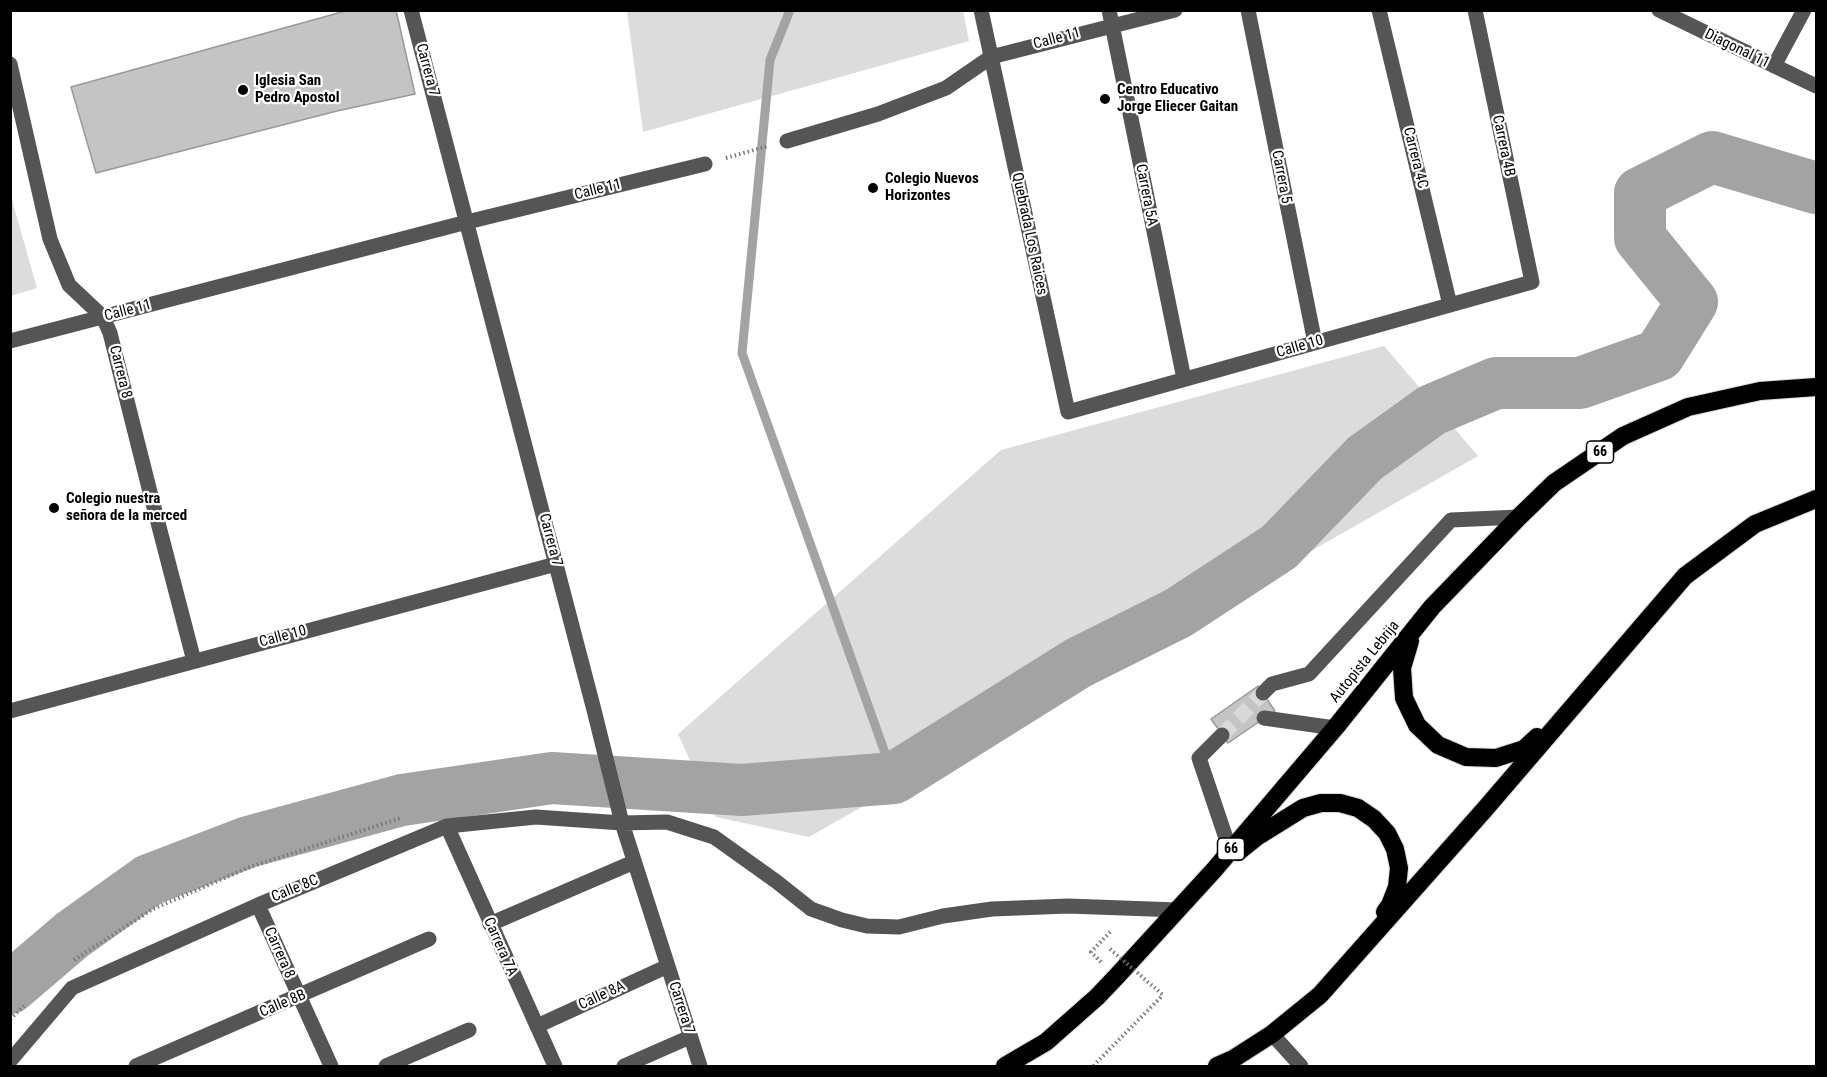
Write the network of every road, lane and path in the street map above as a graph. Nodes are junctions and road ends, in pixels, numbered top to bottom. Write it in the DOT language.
graph roads {
  1 [pos="411,10"];
  2 [pos="981,10"];
  3 [pos="1175,10"];
  4 [pos="1248,10"];
  5 [pos="1379,10"];
  6 [pos="1475,10"];
  7 [pos="1659,10"];
  8 [pos="1804,10"];
  9 [pos="1678,15"];
  10 [pos="1111,18"];
  11 [pos="991,57"];
  12 [pos="10,64"];
  13 [pos="1774,66"];
  14 [pos="1816,86"];
  15 [pos="787,141"];
  16 [pos="705,164"];
  17 [pos="467,222"];
  18 [pos="1532,282"];
  19 [pos="1450,305"];
  20 [pos="103,317"];
  21 [pos="10,341"];
  22 [pos="1314,343"];
  23 [pos="1184,380"];
  24 [pos="1816,387"];
  25 [pos="1068,412"];
  26 [pos="1816,500"];
  27 [pos="1519,517"];
  28 [pos="556,564"];
  29 [pos="1432,607"];
  30 [pos="194,662"];
  31 [pos="1263,693"];
  32 [pos="1580,698"];
  33 [pos="10,711"];
  34 [pos="1264,718"];
  35 [pos="1335,728"];
  36 [pos="1222,735"];
  37 [pos="622,823"];
  38 [pos="447,826"];
  39 [pos="1230,850"];
  40 [pos="634,862"];
  41 [pos="1214,870"];
  42 [pos="258,904"];
  43 [pos="1178,910"];
  44 [pos="490,924"];
  45 [pos="429,939"];
  46 [pos="1366,944"];
  47 [pos="1110,949"];
  48 [pos="668,966"];
  49 [pos="300,997"];
  50 [pos="537,1026"];
  51 [pos="469,1030"];
  52 [pos="1272,1034"];
  53 [pos="690,1037"];
  54 [pos="10,1061"];
  55 [pos="136,1066"];
  56 [pos="331,1066"];
  57 [pos="386,1066"];
  58 [pos="555,1066"];
  59 [pos="624,1066"];
  60 [pos="700,1066"];
  61 [pos="1005,1066"];
  62 [pos="1094,1066"];
  63 [pos="1217,1066"];
  64 [pos="1301,1066"];
  1 -- 17 [label="street, Carrera 7"];
  2 -- 11 [label="street, Quebrada Los Raices"];
  3 -- 10 [label="street, Calle 11"];
  4 -- 22 [label="street, Carrera 5"];
  5 -- 19 [label="street, Carrera 4C"];
  6 -- 18 [label="street, Carrera 4B"];
  7 -- 9 [label="street, Diagonal 11"];
  8 -- 13 [label="street"];
  9 -- 13 [label="street, Diagonal 11"];
  10 -- 11 [label="street, Calle 11"];
  10 -- 23 [label="street, Carrera 5A"];
  11 -- 15 [label="street, Calle 11"];
  11 -- 25 [label="street, Quebrada Los Raices"];
  12 -- 20 [label="street, Carrera 8"];
  13 -- 14 [label="street, Diagonal 11"];
  15 -- 16 [label="path"];
  16 -- 17 [label="street, Calle 11"];
  17 -- 20 [label="street, Calle 11"];
  17 -- 28 [label="street, Carrera 7"];
  18 -- 19 [label="street, Calle 10"];
  19 -- 22 [label="street, Calle 10"];
  20 -- 21 [label="street, Calle 11"];
  20 -- 30 [label="street, Carrera 8"];
  22 -- 23 [label="street, Calle 10"];
  23 -- 25 [label="street, Calle 10"];
  24 -- 27 [label="highway, Autopista Lebrija / 66"];
  26 -- 32 [label="highway"];
  27 -- 29 [label="highway, Autopista Lebrija / 66"];
  27 -- 31 [label="street"];
  28 -- 30 [label="street, Calle 10"];
  28 -- 37 [label="street, Carrera 7"];
  29 -- 32 [label="highway"];
  29 -- 35 [label="highway, Autopista Lebrija / 66"];
  30 -- 33 [label="street, Calle 10"];
  32 -- 46 [label="highway"];
  34 -- 35 [label="street"];
  35 -- 39 [label="highway, Autopista Lebrija / 66"];
  36 -- 39 [label="street"];
  37 -- 38 [label="street, Calle 8C"];
  37 -- 40 [label="street, Carrera 7"];
  37 -- 43 [label="street, Calle 8C"];
  38 -- 42 [label="street, Calle 8C"];
  38 -- 44 [label="street, Carrera 7A"];
  39 -- 41 [label="highway, Autopista Lebrija / 66"];
  40 -- 44 [label="street"];
  40 -- 48 [label="street, Carrera 7"];
  41 -- 43 [label="highway, Autopista Lebrija / 66"];
  41 -- 46 [label="highway"];
  42 -- 49 [label="street, Carrera 8"];
  42 -- 54 [label="street, Calle 8C"];
  43 -- 61 [label="highway, Autopista Lebrija / 66"];
  44 -- 50 [label="street, Carrera 7A"];
  45 -- 49 [label="street, Calle 8B"];
  46 -- 52 [label="highway"];
  47 -- 62 [label="path, bridge"];
  48 -- 50 [label="street, Calle 8A"];
  48 -- 53 [label="street, Carrera 7"];
  49 -- 55 [label="street, Calle 8B"];
  49 -- 56 [label="street, Carrera 8"];
  50 -- 58 [label="street, Carrera 7A"];
  51 -- 57 [label="street"];
  52 -- 63 [label="highway"];
  52 -- 64 [label="street"];
  53 -- 59 [label="street"];
  53 -- 60 [label="street, Carrera 7"];
}
